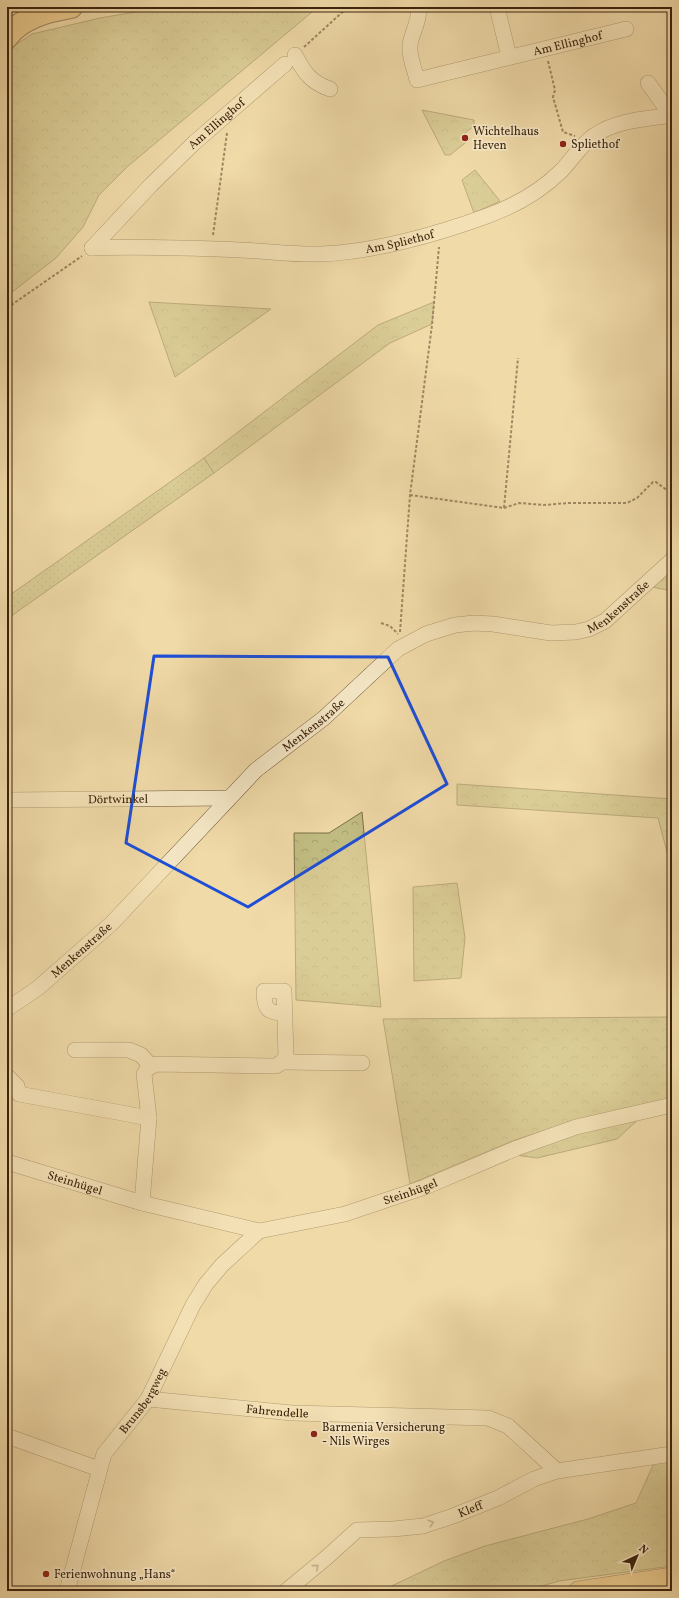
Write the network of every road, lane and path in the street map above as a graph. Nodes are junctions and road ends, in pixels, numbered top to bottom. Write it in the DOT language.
graph roads {
  1 [pos="27,7"];
  2 [pos="348,7"];
  3 [pos="418,7"];
  4 [pos="497,7"];
  5 [pos="63,8"];
  6 [pos="626,29"];
  7 [pos="7,36"];
  8 [pos="544,49"];
  9 [pos="509,57"];
  10 [pos="290,59"];
  11 [pos="648,83"];
  12 [pos="330,89"];
  13 [pos="230,112"];
  14 [pos="671,115"];
  15 [pos="588,140"];
  16 [pos="440,232"];
  17 [pos="92,248"];
  18 [pos="211,248"];
  19 [pos="7,308"];
  20 [pos="518,358"];
  21 [pos="672,494"];
  22 [pos="410,495"];
  23 [pos="504,508"];
  24 [pos="672,560"];
  25 [pos="381,623"];
  26 [pos="228,798"];
  27 [pos="7,800"];
  28 [pos="7,1009"];
  29 [pos="285,1013"];
  30 [pos="75,1050"];
  31 [pos="282,1062"];
  32 [pos="362,1063"];
  33 [pos="151,1066"];
  34 [pos="8,1077"];
  35 [pos="672,1105"];
  36 [pos="149,1118"];
  37 [pos="7,1162"];
  38 [pos="142,1203"];
  39 [pos="259,1231"];
  40 [pos="148,1399"];
  41 [pos="7,1436"];
  42 [pos="672,1454"];
  43 [pos="99,1469"];
  44 [pos="557,1471"];
  45 [pos="672,1577"];
  46 [pos="67,1591"];
  47 [pos="286,1591"];
  48 [pos="578,1591"];
  1 -- 5 [label="highway"];
  2 -- 10 [label="path"];
  3 -- 9 [label="street, Am Ellinghof"];
  4 -- 9 [label="street"];
  5 -- 7 [label="highway"];
  6 -- 8 [label="street, Am Ellinghof"];
  8 -- 9 [label="street, Am Ellinghof"];
  8 -- 15 [label="path"];
  10 -- 12 [label="street"];
  10 -- 13 [label="street, Am Ellinghof"];
  11 -- 14 [label="street"];
  13 -- 17 [label="street, Am Ellinghof"];
  13 -- 18 [label="path"];
  14 -- 15 [label="street, Am Spliethof"];
  15 -- 16 [label="street, Am Spliethof"];
  16 -- 18 [label="street, Am Spliethof"];
  16 -- 22 [label="path"];
  17 -- 18 [label="street, Am Spliethof"];
  17 -- 19 [label="path"];
  20 -- 23 [label="path"];
  21 -- 23 [label="path"];
  22 -- 23 [label="path"];
  22 -- 25 [label="path"];
  24 -- 26 [label="street, Menkenstraße"];
  26 -- 27 [label="street, Dörtwinkel"];
  26 -- 28 [label="street, Menkenstraße"];
  29 -- 31 [label="street"];
  30 -- 33 [label="street"];
  31 -- 32 [label="street"];
  31 -- 33 [label="street"];
  33 -- 36 [label="street"];
  34 -- 36 [label="street"];
  35 -- 39 [label="street, Steinhügel"];
  36 -- 38 [label="street"];
  37 -- 38 [label="street, Steinhügel"];
  38 -- 39 [label="street, Steinhügel"];
  39 -- 40 [label="street, Brunsbergweg"];
  40 -- 43 [label="street, Brunsbergweg"];
  40 -- 44 [label="street, Fahrendelle"];
  41 -- 43 [label="street"];
  42 -- 44 [label="street, Kleff"];
  43 -- 46 [label="street, Brunsbergweg"];
  47 -- 44 [label="street, Kleff, one-way"];
  45 -- 48 [label="main road"];
}
